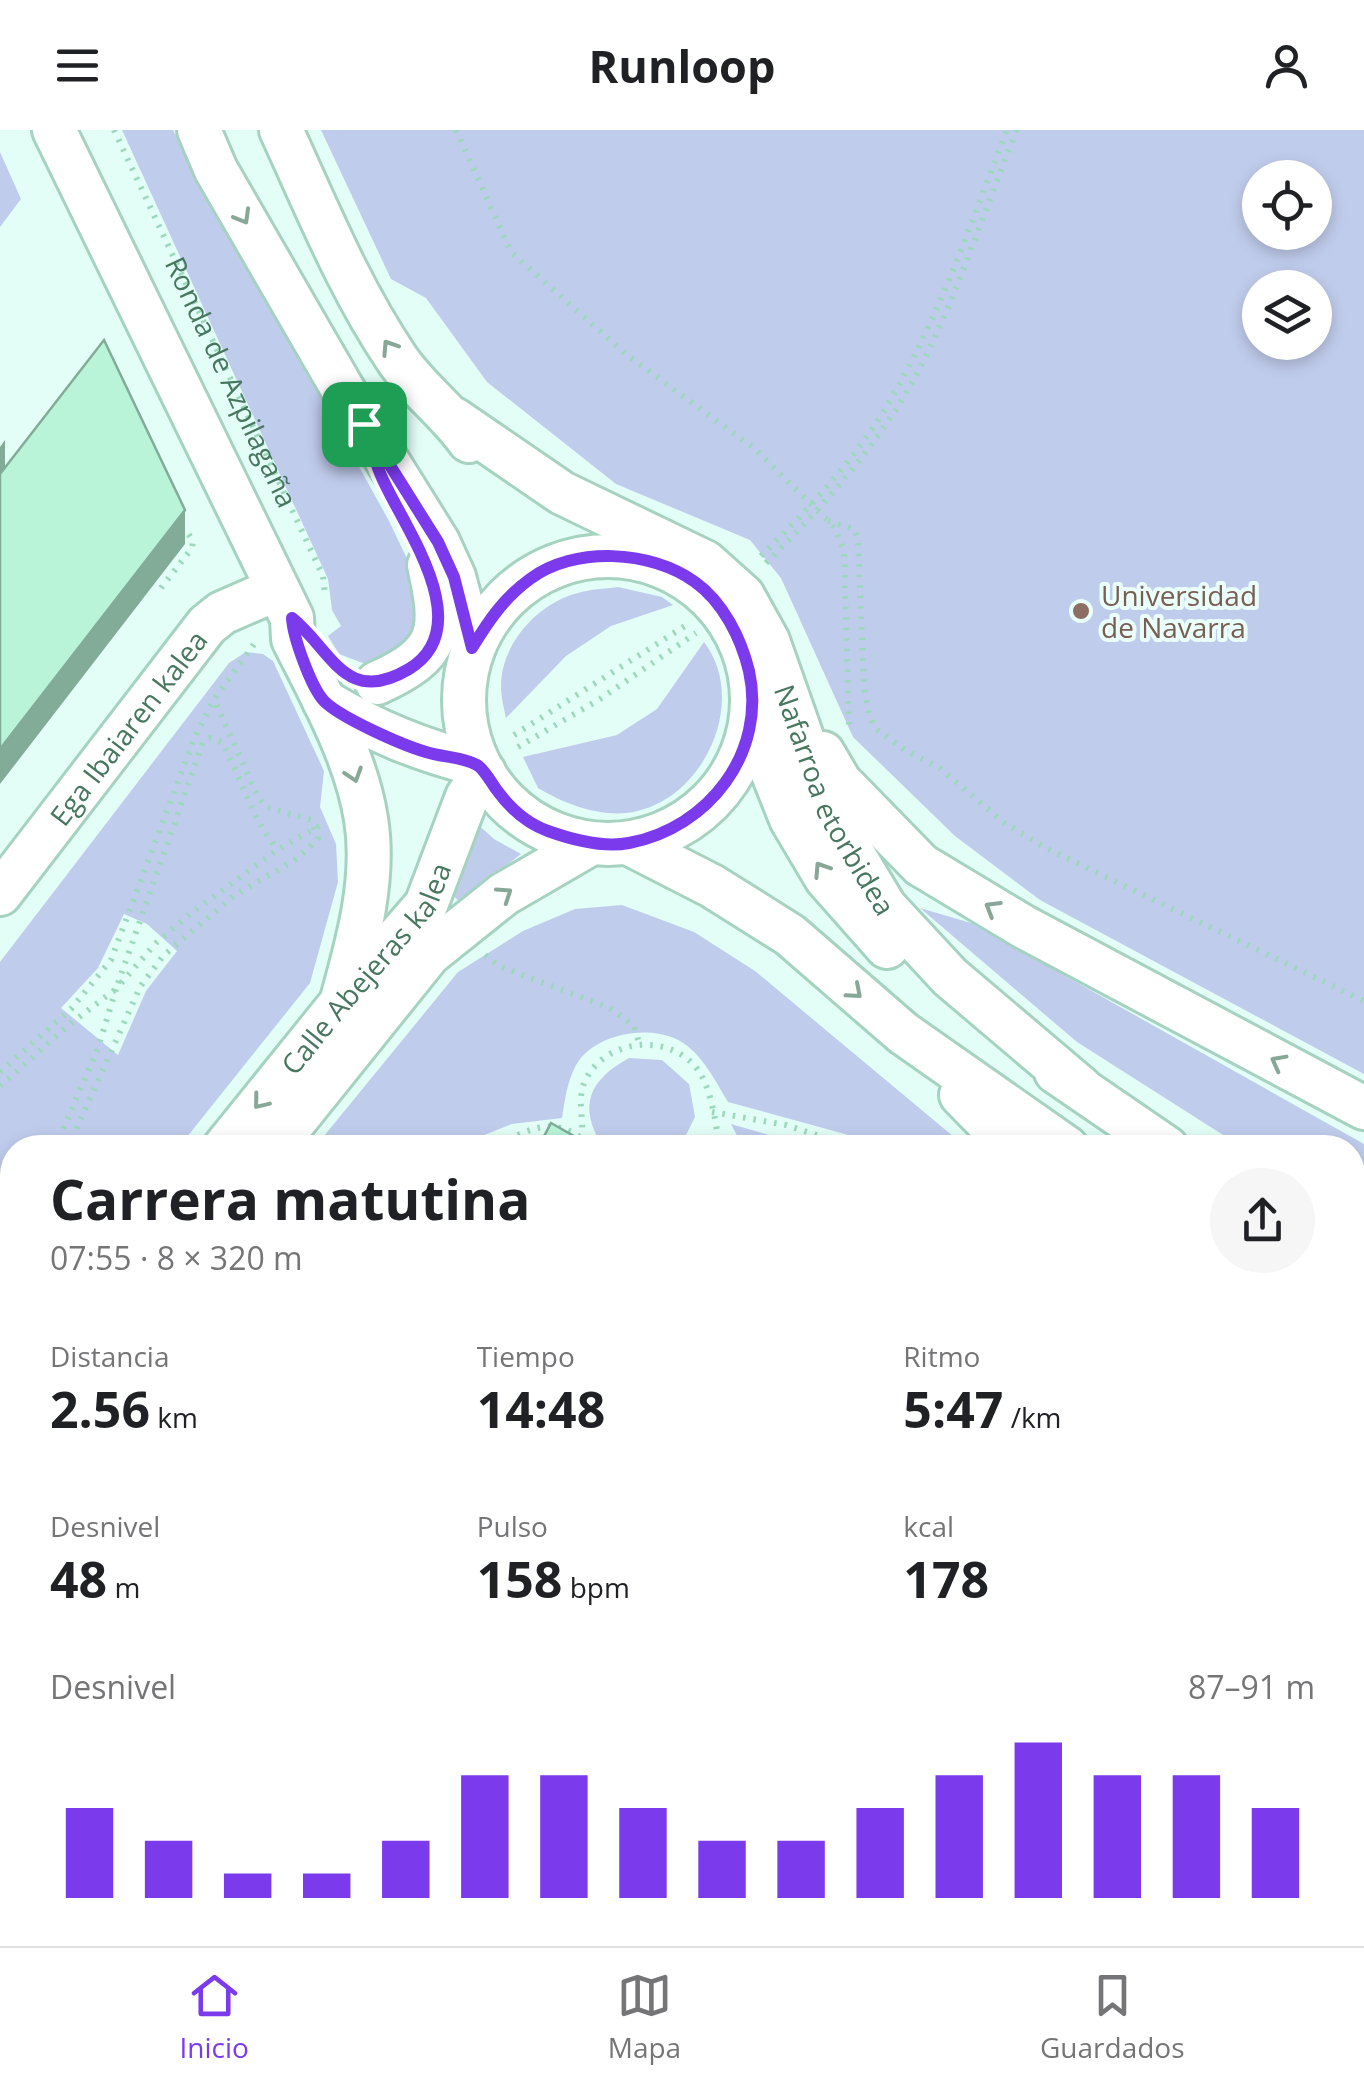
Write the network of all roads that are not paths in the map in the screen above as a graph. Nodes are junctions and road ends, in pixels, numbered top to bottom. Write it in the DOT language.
graph roads {
  1 [pos="54,130"];
  2 [pos="199,130"];
  3 [pos="281,130"];
  4 [pos="454,419"];
  5 [pos="364,424"];
  6 [pos="624,556"];
  7 [pos="284,603"];
  8 [pos="470,655"];
  9 [pos="781,680"];
  10 [pos="377,683"];
  11 [pos="324,701"];
  12 [pos="752,722"];
  13 [pos="482,769"];
  14 [pos="609,843"];
  15 [pos="0,894"];
  16 [pos="341,1002"];
  17 [pos="903,1033"];
  18 [pos="1081,1088"];
  19 [pos="1364,1108"];
  20 [pos="234,1135"];
  21 [pos="283,1135"];
  22 [pos="1001,1135"];
  23 [pos="1048,1135"];
  24 [pos="1148,1135"];
  1 -- 7 [label="main road, Ronda de Azpilagaña"];
  2 -- 5 [label="main road, one-way"];
  4 -- 3 [label="main road, Nafarroa etorbidea, one-way"];
  4 -- 6 [label="main road, Nafarroa etorbidea"];
  4 -- 9 [label="main road, Nafarroa etorbidea"];
  5 -- 8 [label="main road"];
  5 -- 10 [label="main road"];
  6 -- 8 [label="main road"];
  6 -- 12 [label="main road"];
  7 -- 10 [label="main road, Ronda de Azpilagaña"];
  7 -- 11 [label="main road, Ronda de Azpilagaña"];
  7 -- 15 [label="main road, Ega Ibaiaren kalea"];
  8 -- 10 [label="main road"];
  8 -- 13 [label="main road"];
  9 -- 18 [label="main road, Nafarroa etorbidea"];
  19 -- 9 [label="main road, one-way"];
  11 -- 13 [label="main road"];
  11 -- 16 [label="main road, Ronda de Azpilagaña, one-way"];
  12 -- 14 [label="main road"];
  18 -- 12 [label="main road, Nafarroa etorbidea, one-way"];
  13 -- 14 [label="main road"];
  13 -- 16 [label="main road, Calle Abejeras kalea"];
  14 -- 17 [label="main road, one-way"];
  21 -- 14 [label="main road, Calle Abejeras kalea, one-way"];
  16 -- 20 [label="main road, Calle Abejeras kalea, one-way"];
  17 -- 22 [label="main road"];
  17 -- 23 [label="main road"];
  18 -- 24 [label="main road, Nafarroa etorbidea"];
}
